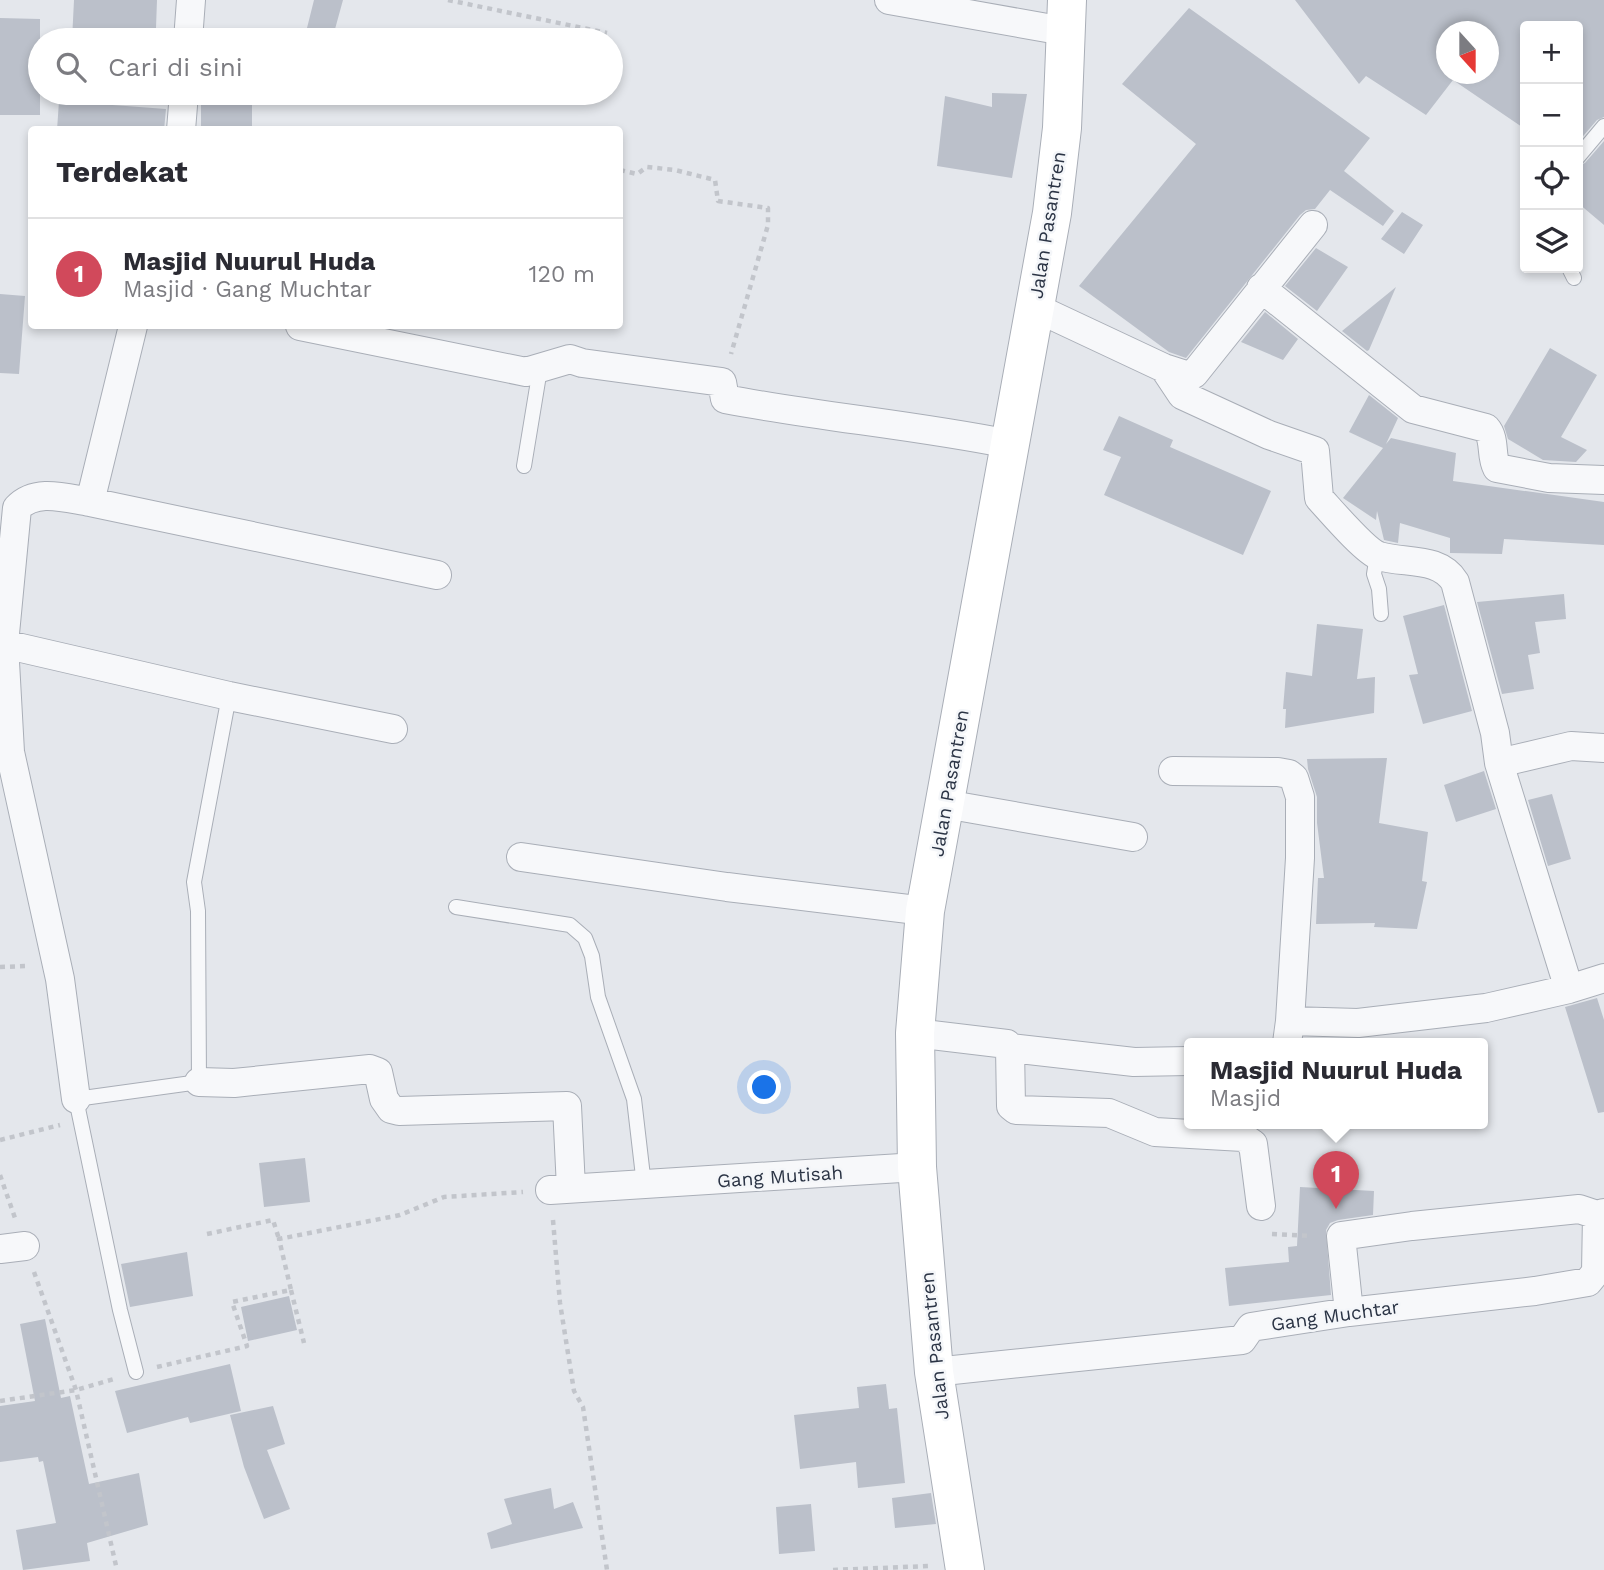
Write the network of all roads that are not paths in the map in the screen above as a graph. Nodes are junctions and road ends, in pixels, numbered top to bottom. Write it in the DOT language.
graph roads {
  1 [pos="191,0"];
  2 [pos="890,0"];
  3 [pos="1066,15"];
  4 [pos="189,28"];
  5 [pos="183,105"];
  6 [pos="181,126"];
  7 [pos="1604,126"];
  8 [pos="1583,151"];
  9 [pos="1313,225"];
  10 [pos="1261,288"];
  11 [pos="1034,307"];
  12 [pos="132,329"];
  13 [pos="315,329"];
  14 [pos="1164,368"];
  15 [pos="540,369"];
  16 [pos="1009,444"];
  17 [pos="524,466"];
  18 [pos="1604,480"];
  19 [pos="90,502"];
  20 [pos="1377,555"];
  21 [pos="437,575"];
  22 [pos="1381,614"];
  23 [pos="4,644"];
  24 [pos="229,696"];
  25 [pos="393,729"];
  26 [pos="1604,748"];
  27 [pos="1499,763"];
  28 [pos="1173,771"];
  29 [pos="945,804"];
  30 [pos="1133,837"];
  31 [pos="521,857"];
  32 [pos="456,907"];
  33 [pos="925,911"];
  34 [pos="1604,978"];
  35 [pos="1569,989"];
  36 [pos="1289,1032"];
  37 [pos="915,1033"];
  38 [pos="1010,1048"];
  39 [pos="1184,1061"];
  40 [pos="200,1082"];
  41 [pos="78,1110"];
  42 [pos="1226,1130"];
  43 [pos="917,1167"];
  44 [pos="643,1185"];
  45 [pos="1261,1206"];
  46 [pos="1600,1214"];
  47 [pos="1349,1312"];
  48 [pos="136,1372"];
  49 [pos="934,1372"];
  50 [pos="965,1567"];
  1 -- 4 [label="street"];
  2 -- 3 [label="street"];
  3 -- 11 [label="main road, Jalan Pasantren"];
  5 -- 6 [label="street"];
  7 -- 8 [label="lane"];
  9 -- 10 [label="street"];
  10 -- 14 [label="street"];
  10 -- 18 [label="street"];
  11 -- 14 [label="street"];
  11 -- 16 [label="main road, Jalan Pasantren"];
  12 -- 19 [label="street"];
  13 -- 15 [label="street"];
  14 -- 20 [label="street"];
  15 -- 16 [label="street"];
  15 -- 17 [label="lane"];
  16 -- 29 [label="main road, Jalan Pasantren"];
  19 -- 21 [label="street"];
  19 -- 23 [label="street"];
  20 -- 22 [label="lane"];
  20 -- 27 [label="street"];
  23 -- 24 [label="street"];
  23 -- 41 [label="street"];
  24 -- 25 [label="street"];
  24 -- 40 [label="lane"];
  26 -- 27 [label="street"];
  27 -- 35 [label="street"];
  28 -- 36 [label="street"];
  29 -- 30 [label="street"];
  29 -- 33 [label="main road, Jalan Pasantren"];
  31 -- 33 [label="street"];
  32 -- 44 [label="lane"];
  33 -- 37 [label="main road, Jalan Pasantren"];
  34 -- 35 [label="street"];
  35 -- 36 [label="street"];
  37 -- 38 [label="street"];
  37 -- 43 [label="main road, Jalan Pasantren"];
  38 -- 39 [label="street"];
  38 -- 42 [label="street"];
  40 -- 41 [label="lane"];
  40 -- 44 [label="street, Gang Mutisah"];
  41 -- 48 [label="lane"];
  42 -- 45 [label="street"];
  43 -- 44 [label="street, Gang Mutisah"];
  43 -- 49 [label="main road, Jalan Pasantren"];
  46 -- 47 [label="street, Gang Muchtar"];
  46 -- 47 [label="street"];
  47 -- 49 [label="street, Gang Muchtar"];
  49 -- 50 [label="main road, Jalan Pasantren"];
}
